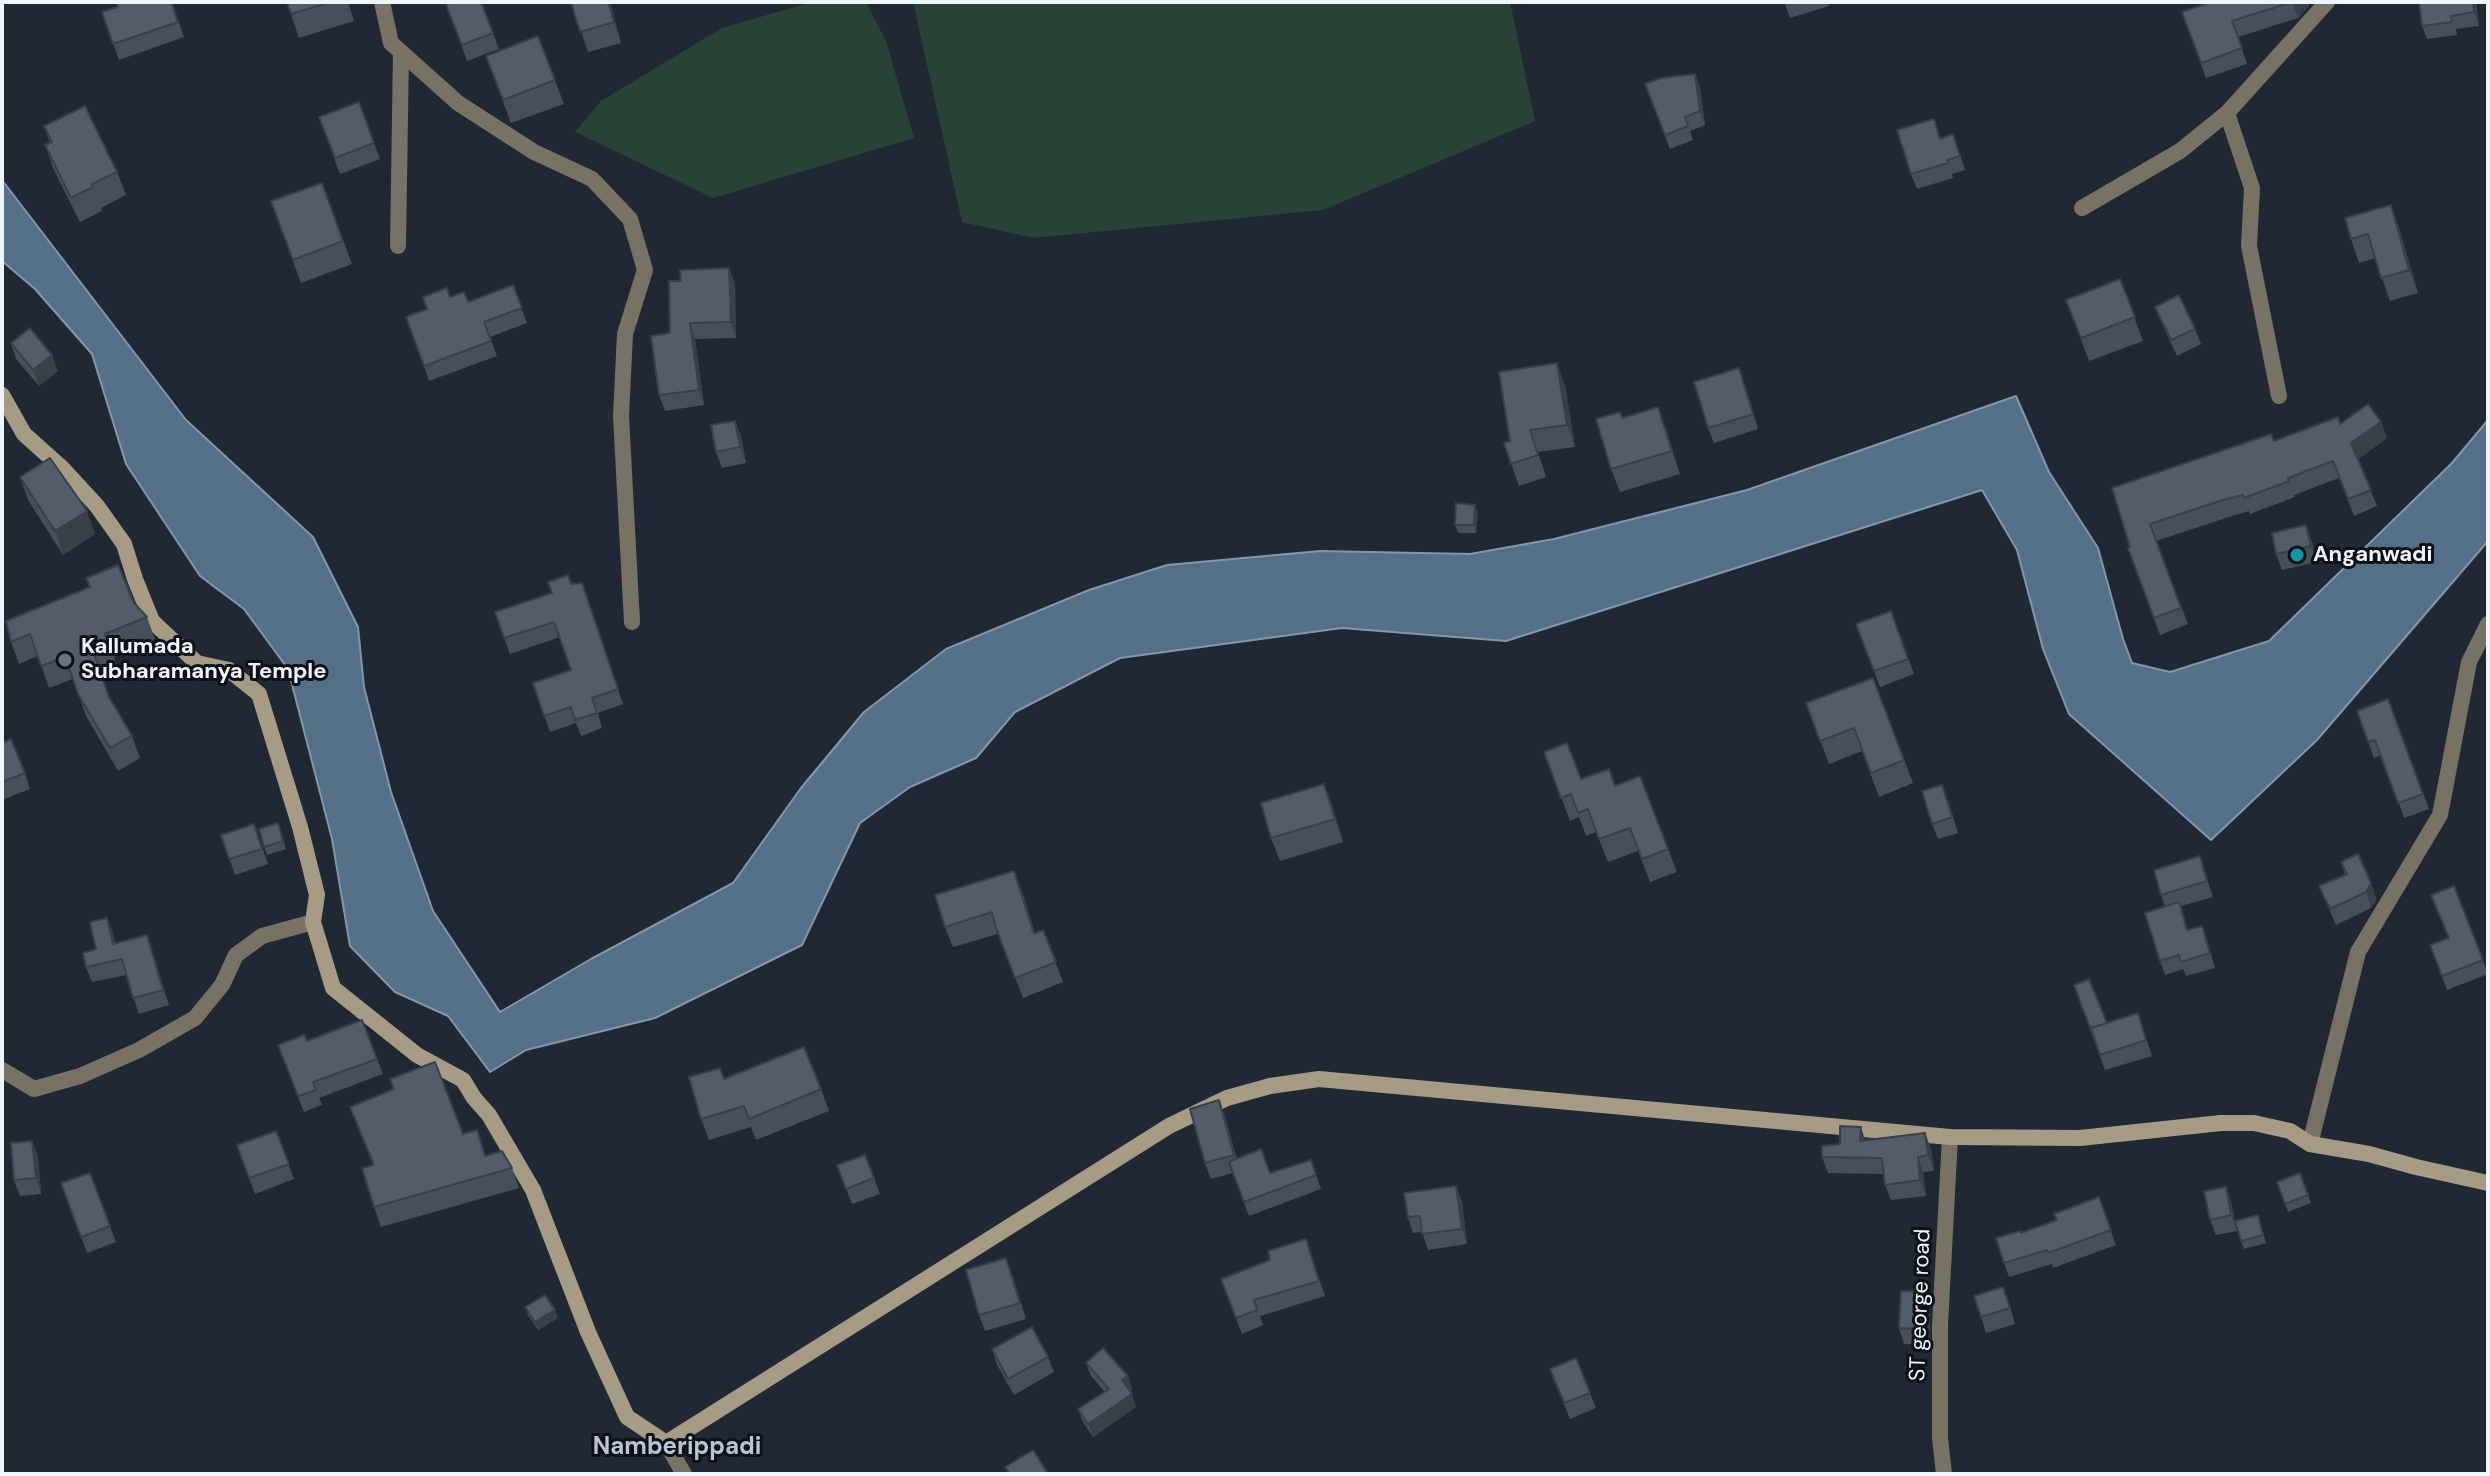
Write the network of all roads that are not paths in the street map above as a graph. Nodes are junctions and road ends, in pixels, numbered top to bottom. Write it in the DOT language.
graph roads {
  1 [pos="382,2"];
  2 [pos="2327,2"];
  3 [pos="401,52"];
  4 [pos="2227,113"];
  5 [pos="2082,208"];
  6 [pos="398,246"];
  7 [pos="2,395"];
  8 [pos="2279,396"];
  9 [pos="632,622"];
  10 [pos="2488,624"];
  11 [pos="313,922"];
  12 [pos="2,1070"];
  13 [pos="1950,1137"];
  14 [pos="2310,1144"];
  15 [pos="2488,1183"];
  16 [pos="666,1443"];
  17 [pos="684,1474"];
  18 [pos="1944,1474"];
  1 -- 3 [label="street"];
  2 -- 4 [label="street"];
  3 -- 6 [label="street"];
  3 -- 9 [label="street"];
  4 -- 5 [label="street"];
  4 -- 8 [label="street"];
  7 -- 11 [label="main road"];
  10 -- 14 [label="street"];
  11 -- 12 [label="street"];
  11 -- 16 [label="main road"];
  13 -- 14 [label="main road"];
  13 -- 16 [label="main road"];
  13 -- 18 [label="street, ST george road"];
  14 -- 15 [label="main road"];
  16 -- 17 [label="street"];
}
